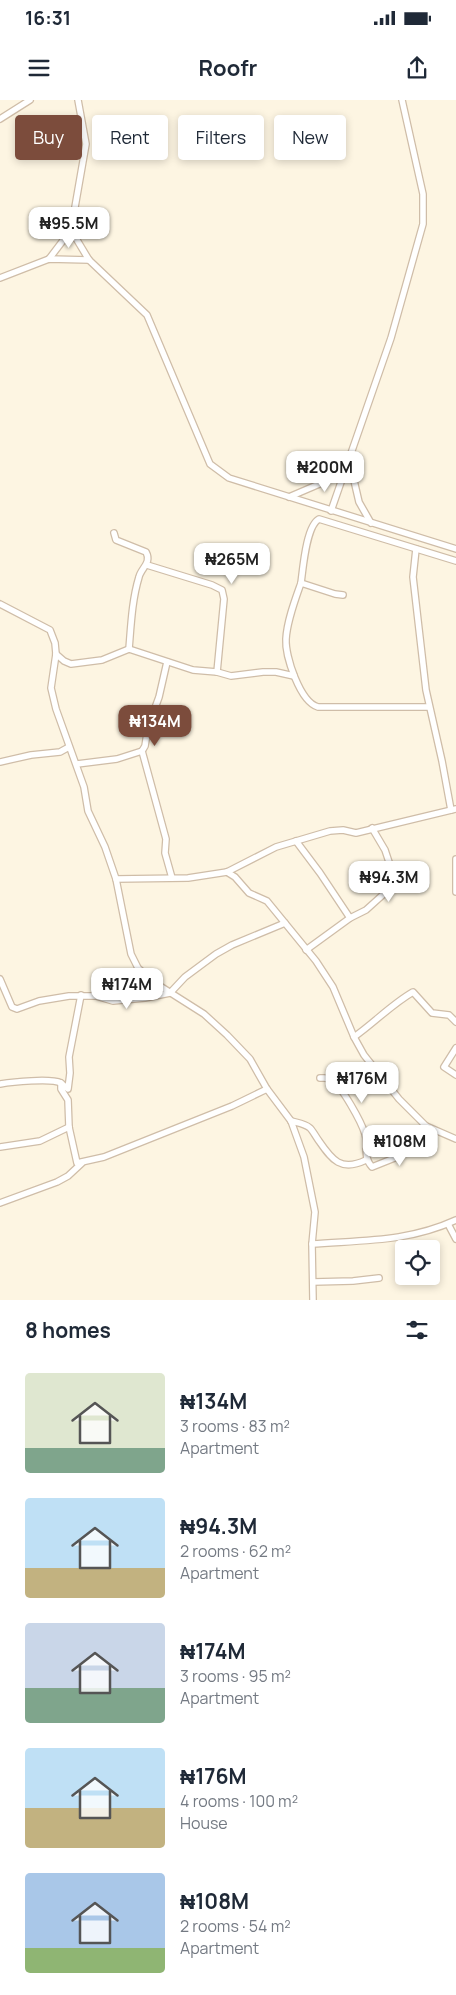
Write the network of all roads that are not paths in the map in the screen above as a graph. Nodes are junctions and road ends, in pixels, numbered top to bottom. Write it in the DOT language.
graph roads {
  1 [pos="30,100"];
  2 [pos="78,100"];
  3 [pos="402,100"];
  4 [pos="0,120"];
  5 [pos="72,230"];
  6 [pos="50,259"];
  7 [pos="89,260"];
  8 [pos="0,278"];
  9 [pos="348,461"];
  10 [pos="289,497"];
  11 [pos="331,511"];
  12 [pos="371,523"];
  13 [pos="114,533"];
  14 [pos="416,549"];
  15 [pos="456,549"];
  16 [pos="456,561"];
  17 [pos="147,565"];
  18 [pos="301,583"];
  19 [pos="343,594"];
  20 [pos="0,604"];
  21 [pos="129,649"];
  22 [pos="56,654"];
  23 [pos="167,662"];
  24 [pos="218,672"];
  25 [pos="294,676"];
  26 [pos="429,707"];
  27 [pos="69,747"];
  28 [pos="142,751"];
  29 [pos="0,762"];
  30 [pos="77,764"];
  31 [pos="453,809"];
  32 [pos="372,828"];
  33 [pos="296,841"];
  34 [pos="456,860"];
  35 [pos="228,872"];
  36 [pos="456,873"];
  37 [pos="172,878"];
  38 [pos="116,880"];
  39 [pos="456,892"];
  40 [pos="350,918"];
  41 [pos="285,924"];
  42 [pos="306,950"];
  43 [pos="0,979"];
  44 [pos="170,993"];
  45 [pos="81,995"];
  46 [pos="456,1022"];
  47 [pos="354,1037"];
  48 [pos="456,1048"];
  49 [pos="456,1075"];
  50 [pos="320,1078"];
  51 [pos="61,1082"];
  52 [pos="0,1084"];
  53 [pos="267,1089"];
  54 [pos="291,1121"];
  55 [pos="426,1126"];
  56 [pos="69,1127"];
  57 [pos="456,1139"];
  58 [pos="0,1147"];
  59 [pos="366,1160"];
  60 [pos="82,1163"];
  61 [pos="0,1203"];
  62 [pos="456,1220"];
  63 [pos="448,1224"];
  64 [pos="456,1239"];
  65 [pos="312,1244"];
  66 [pos="379,1278"];
  67 [pos="314,1282"];
  68 [pos="313,1300"];
  1 -- 4 [label="street"];
  2 -- 5 [label="street"];
  3 -- 9 [label="street"];
  5 -- 6 [label="street"];
  5 -- 7 [label="street"];
  6 -- 7 [label="street"];
  6 -- 8 [label="street"];
  7 -- 10 [label="street"];
  9 -- 10 [label="street"];
  9 -- 11 [label="street"];
  9 -- 12 [label="street"];
  10 -- 11 [label="street"];
  11 -- 12 [label="street"];
  12 -- 15 [label="street"];
  13 -- 17 [label="street"];
  14 -- 16 [label="street"];
  14 -- 18 [label="street"];
  14 -- 26 [label="street"];
  17 -- 21 [label="street"];
  17 -- 24 [label="street"];
  18 -- 19 [label="street"];
  18 -- 25 [label="street"];
  20 -- 22 [label="street"];
  21 -- 22 [label="street"];
  21 -- 23 [label="street"];
  22 -- 27 [label="street"];
  23 -- 24 [label="street"];
  23 -- 28 [label="street"];
  24 -- 25 [label="street"];
  25 -- 26 [label="street"];
  26 -- 31 [label="street"];
  27 -- 29 [label="street"];
  27 -- 30 [label="street"];
  28 -- 30 [label="street"];
  28 -- 37 [label="street"];
  30 -- 38 [label="street"];
  31 -- 32 [label="street"];
  32 -- 33 [label="street"];
  32 -- 40 [label="street"];
  33 -- 35 [label="street"];
  33 -- 40 [label="street"];
  34 -- 36 [label="street"];
  35 -- 37 [label="street"];
  35 -- 41 [label="street"];
  36 -- 39 [label="street"];
  37 -- 38 [label="street"];
  38 -- 44 [label="street"];
  40 -- 42 [label="street"];
  41 -- 42 [label="street"];
  41 -- 44 [label="street"];
  42 -- 47 [label="street"];
  43 -- 45 [label="street"];
  44 -- 45 [label="street"];
  44 -- 53 [label="street"];
  45 -- 51 [label="street"];
  46 -- 47 [label="street"];
  47 -- 55 [label="street"];
  48 -- 49 [label="street"];
  50 -- 59 [label="street"];
  51 -- 52 [label="street"];
  51 -- 56 [label="street"];
  53 -- 54 [label="street"];
  53 -- 60 [label="street"];
  54 -- 59 [label="street"];
  54 -- 65 [label="street"];
  55 -- 57 [label="street"];
  55 -- 59 [label="street"];
  56 -- 58 [label="street"];
  56 -- 60 [label="street"];
  60 -- 61 [label="street"];
  62 -- 63 [label="street"];
  63 -- 64 [label="street"];
  63 -- 65 [label="street"];
  65 -- 67 [label="street"];
  66 -- 67 [label="street"];
  67 -- 68 [label="street"];
}
